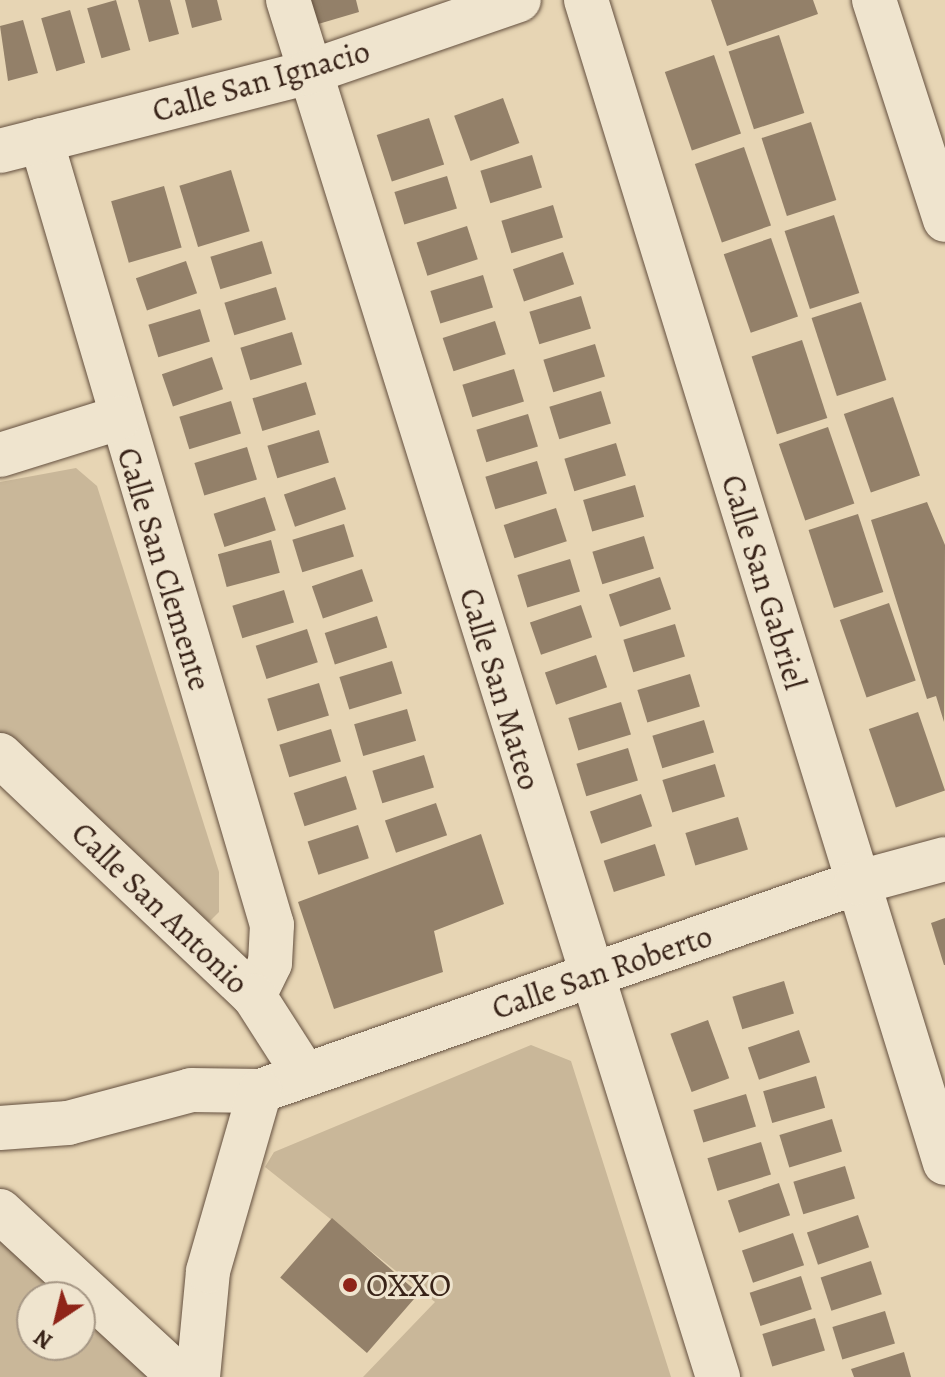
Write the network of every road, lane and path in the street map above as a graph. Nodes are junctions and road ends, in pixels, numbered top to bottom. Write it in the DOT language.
graph roads {
  1 [pos="288,0"];
  2 [pos="519,0"];
  3 [pos="586,0"];
  4 [pos="874,0"];
  5 [pos="307,73"];
  6 [pos="20,145"];
  7 [pos="945,220"];
  8 [pos="119,418"];
  9 [pos="0,455"];
  10 [pos="0,755"];
  11 [pos="945,859"];
  12 [pos="856,883"];
  13 [pos="590,976"];
  14 [pos="254,996"];
  15 [pos="304,1074"];
  16 [pos="260,1091"];
  17 [pos="0,1128"];
  18 [pos="945,1163"];
  19 [pos="0,1211"];
  20 [pos="180,1377"];
  21 [pos="198,1377"];
  22 [pos="718,1377"];
  1 -- 5 [label="street, Calle San Mateo"];
  2 -- 5 [label="street, Calle San Ignacio"];
  3 -- 12 [label="street, Calle San Gabriel"];
  4 -- 7 [label="street"];
  5 -- 6 [label="street, Calle San Ignacio"];
  5 -- 13 [label="street, Calle San Mateo"];
  6 -- 8 [label="street, Calle San Clemente"];
  8 -- 9 [label="street"];
  8 -- 14 [label="street, Calle San Clemente"];
  10 -- 14 [label="street, Calle San Antonio"];
  11 -- 12 [label="street, Calle San Roberto"];
  12 -- 13 [label="street, Calle San Roberto"];
  12 -- 18 [label="street, Calle San Gabriel"];
  13 -- 15 [label="street, Calle San Roberto"];
  13 -- 22 [label="street, Calle San Mateo"];
  14 -- 15 [label="street, Calle San Antonio"];
  15 -- 16 [label="street, Calle San Roberto"];
  16 -- 17 [label="street, Calle San Roberto"];
  16 -- 21 [label="street"];
  19 -- 20 [label="street"];
}
